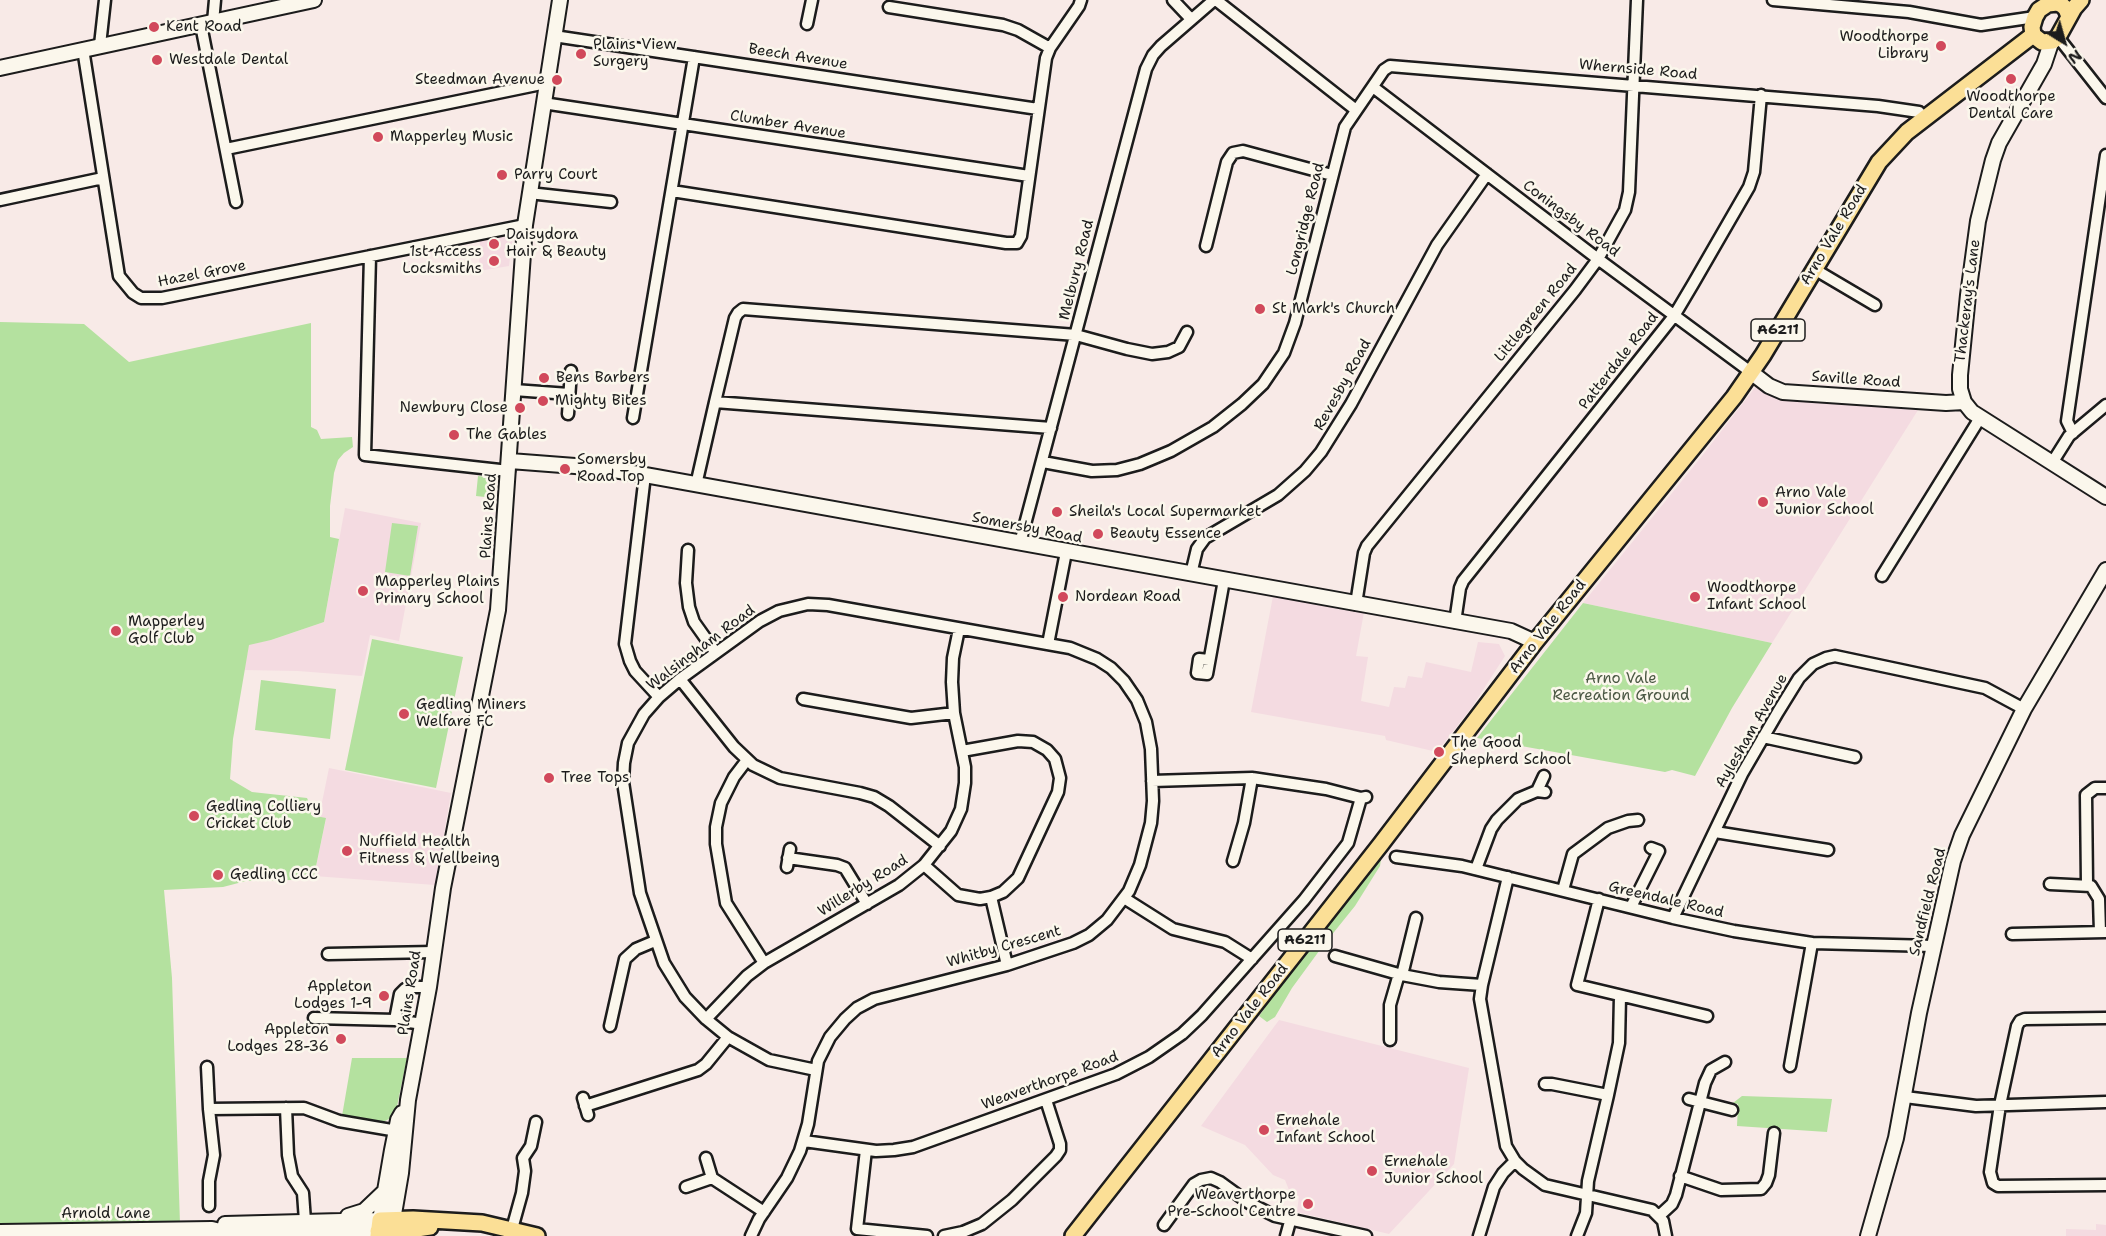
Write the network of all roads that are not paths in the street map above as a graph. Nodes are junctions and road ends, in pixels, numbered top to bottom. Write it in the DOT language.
graph roads {
  1 [pos="105,0"];
  2 [pos="215,0"];
  3 [pos="314,0"];
  4 [pos="560,0"];
  5 [pos="812,0"];
  6 [pos="1081,0"];
  7 [pos="1173,0"];
  8 [pos="1215,0"];
  9 [pos="1637,0"];
  10 [pos="1773,0"];
  11 [pos="2081,0"];
  12 [pos="2047,2"];
  13 [pos="913,5"];
  14 [pos="889,7"];
  15 [pos="2069,16"];
  16 [pos="2035,17"];
  17 [pos="1191,19"];
  18 [pos="207,24"];
  19 [pos="807,24"];
  20 [pos="2033,35"];
  21 [pos="554,36"];
  22 [pos="2054,40"];
  23 [pos="100,45"];
  24 [pos="1050,48"];
  25 [pos="83,49"];
  26 [pos="694,57"];
  27 [pos="0,68"];
  28 [pos="546,83"];
  29 [pos="1634,85"];
  30 [pos="1373,87"];
  31 [pos="1761,95"];
  32 [pos="2106,98"];
  33 [pos="1363,99"];
  34 [pos="543,103"];
  35 [pos="1038,109"];
  36 [pos="1356,110"];
  37 [pos="1924,118"];
  38 [pos="684,124"];
  39 [pos="226,149"];
  40 [pos="2106,155"];
  41 [pos="1487,174"];
  42 [pos="1332,175"];
  43 [pos="1029,176"];
  44 [pos="103,178"];
  45 [pos="672,191"];
  46 [pos="529,193"];
  47 [pos="0,200"];
  48 [pos="236,202"];
  49 [pos="611,202"];
  50 [pos="525,225"];
  51 [pos="1206,246"];
  52 [pos="370,256"];
  53 [pos="1598,259"];
  54 [pos="1814,269"];
  55 [pos="1875,305"];
  56 [pos="1674,316"];
  57 [pos="1188,332"];
  58 [pos="1076,335"];
  59 [pos="571,370"];
  60 [pos="1752,373"];
  61 [pos="514,390"];
  62 [pos="569,394"];
  63 [pos="715,402"];
  64 [pos="1964,402"];
  65 [pos="2106,405"];
  66 [pos="568,414"];
  67 [pos="633,418"];
  68 [pos="1980,418"];
  69 [pos="1051,428"];
  70 [pos="2073,433"];
  71 [pos="1043,462"];
  72 [pos="2052,463"];
  73 [pos="509,466"];
  74 [pos="645,476"];
  75 [pos="696,485"];
  76 [pos="2106,497"];
  77 [pos="1020,543"];
  78 [pos="688,550"];
  79 [pos="1066,552"];
  80 [pos="2106,570"];
  81 [pos="1191,574"];
  82 [pos="1882,576"];
  83 [pos="1224,580"];
  84 [pos="1356,604"];
  85 [pos="1455,622"];
  86 [pos="959,628"];
  87 [pos="1535,642"];
  88 [pos="1048,644"];
  89 [pos="716,653"];
  90 [pos="1209,660"];
  91 [pos="680,679"];
  92 [pos="658,697"];
  93 [pos="803,699"];
  94 [pos="2024,709"];
  95 [pos="954,713"];
  96 [pos="1764,737"];
  97 [pos="962,751"];
  98 [pos="1855,758"];
  99 [pos="747,760"];
  100 [pos="1544,776"];
  101 [pos="1252,778"];
  102 [pos="1152,782"];
  103 [pos="2106,788"];
  104 [pos="1632,824"];
  105 [pos="1715,832"];
  106 [pos="940,846"];
  107 [pos="1651,848"];
  108 [pos="1828,850"];
  109 [pos="1230,857"];
  110 [pos="788,858"];
  111 [pos="1403,861"];
  112 [pos="924,865"];
  113 [pos="1476,869"];
  114 [pos="1508,877"];
  115 [pos="2050,884"];
  116 [pos="2087,884"];
  117 [pos="1563,890"];
  118 [pos="991,897"];
  119 [pos="1124,898"];
  120 [pos="1599,899"];
  121 [pos="867,904"];
  122 [pos="1631,907"];
  123 [pos="1672,918"];
  124 [pos="1411,923"];
  125 [pos="2103,932"];
  126 [pos="2012,934"];
  127 [pos="655,941"];
  128 [pos="1812,943"];
  129 [pos="1933,946"];
  130 [pos="434,952"];
  131 [pos="328,954"];
  132 [pos="1335,956"];
  133 [pos="1252,959"];
  134 [pos="764,963"];
  135 [pos="1007,964"];
  136 [pos="1401,974"];
  137 [pos="1482,984"];
  138 [pos="1564,985"];
  139 [pos="1577,985"];
  140 [pos="429,987"];
  141 [pos="1620,996"];
  142 [pos="1707,1016"];
  143 [pos="314,1018"];
  144 [pos="2106,1018"];
  145 [pos="706,1019"];
  146 [pos="395,1020"];
  147 [pos="608,1021"];
  148 [pos="423,1024"];
  149 [pos="728,1037"];
  150 [pos="1390,1040"];
  151 [pos="1725,1062"];
  152 [pos="1790,1066"];
  153 [pos="207,1067"];
  154 [pos="816,1070"];
  155 [pos="1545,1083"];
  156 [pos="1905,1096"];
  157 [pos="1701,1098"];
  158 [pos="1689,1099"];
  159 [pos="1046,1100"];
  160 [pos="1607,1101"];
  161 [pos="2106,1102"];
  162 [pos="2000,1105"];
  163 [pos="585,1106"];
  164 [pos="286,1108"];
  165 [pos="209,1109"];
  166 [pos="1732,1110"];
  167 [pos="536,1122"];
  168 [pos="400,1132"];
  169 [pos="1774,1133"];
  170 [pos="804,1141"];
  171 [pos="866,1150"];
  172 [pos="1772,1150"];
  173 [pos="1784,1152"];
  174 [pos="706,1158"];
  175 [pos="1515,1161"];
  176 [pos="1680,1176"];
  177 [pos="712,1178"];
  178 [pos="2106,1185"];
  179 [pos="686,1187"];
  180 [pos="385,1191"];
  181 [pos="1587,1195"];
  182 [pos="209,1206"];
  183 [pos="764,1212"];
  184 [pos="1659,1216"];
  185 [pos="1291,1218"];
  186 [pos="305,1221"];
  187 [pos="335,1221"];
  188 [pos="1164,1225"];
  189 [pos="212,1229"];
  190 [pos="385,1229"];
  191 [pos="508,1231"];
  192 [pos="0,1232"];
  193 [pos="857,1232"];
  194 [pos="537,1236"];
  195 [pos="751,1236"];
  196 [pos="927,1236"];
  197 [pos="944,1236"];
  198 [pos="1073,1236"];
  199 [pos="1286,1236"];
  200 [pos="1366,1236"];
  201 [pos="1479,1236"];
  202 [pos="1577,1236"];
  203 [pos="1666,1236"];
  204 [pos="1868,1236"];
  1 -- 23 [label="street"];
  2 -- 18 [label="street"];
  3 -- 18 [label="street"];
  4 -- 21 [label="street, Plains Road"];
  5 -- 19 [label="street"];
  6 -- 24 [label="street"];
  7 -- 17 [label="street"];
  8 -- 17 [label="street, Melbury Road"];
  8 -- 36 [label="street"];
  9 -- 29 [label="street, Littlegreen Road"];
  10 -- 16 [label="street"];
  11 -- 15 [label="main road, Thackeray's Lane"];
  12 -- 15 [label="main road"];
  12 -- 16 [label="main road"];
  13 -- 14 [label="street"];
  13 -- 24 [label="street"];
  15 -- 22 [label="main road, Thackeray's Lane"];
  16 -- 20 [label="main road"];
  17 -- 58 [label="street, Melbury Road"];
  18 -- 23 [label="street"];
  18 -- 39 [label="street"];
  20 -- 22 [label="main road"];
  20 -- 37 [label="main road, Arno Vale Road / A6211"];
  21 -- 26 [label="street, Beech Avenue"];
  21 -- 28 [label="street, Plains Road"];
  22 -- 32 [label="street"];
  22 -- 64 [label="street, Thackeray's Lane"];
  23 -- 25 [label="street"];
  24 -- 35 [label="street"];
  25 -- 27 [label="street"];
  25 -- 44 [label="street, Hazel Grove"];
  26 -- 35 [label="street, Beech Avenue"];
  26 -- 38 [label="street"];
  28 -- 34 [label="street, Plains Road"];
  28 -- 39 [label="street"];
  29 -- 30 [label="street, Whernside Road"];
  29 -- 31 [label="street, Whernside Road"];
  29 -- 53 [label="street, Littlegreen Road"];
  30 -- 33 [label="street, Whernside Road"];
  30 -- 41 [label="street, Coningsby Road"];
  31 -- 37 [label="street, Whernside Road"];
  31 -- 56 [label="street, Patterdale Road"];
  33 -- 36 [label="street, Longridge Road"];
  34 -- 38 [label="street, Clumber Avenue"];
  34 -- 46 [label="street, Plains Road"];
  35 -- 43 [label="street"];
  36 -- 42 [label="street, Longridge Road"];
  37 -- 54 [label="main road, Arno Vale Road / A6211"];
  38 -- 43 [label="street, Clumber Avenue"];
  38 -- 45 [label="street"];
  39 -- 48 [label="street"];
  40 -- 70 [label="street"];
  41 -- 53 [label="street, Coningsby Road"];
  41 -- 81 [label="street, Revesby Road"];
  42 -- 51 [label="street"];
  42 -- 71 [label="street, Longridge Road"];
  43 -- 45 [label="street"];
  44 -- 47 [label="street"];
  44 -- 52 [label="street, Hazel Grove"];
  45 -- 67 [label="street"];
  46 -- 49 [label="street"];
  46 -- 50 [label="street, Plains Road"];
  50 -- 52 [label="street, Hazel Grove"];
  50 -- 61 [label="street, Plains Road"];
  52 -- 73 [label="street"];
  53 -- 56 [label="street, Coningsby Road"];
  53 -- 84 [label="street, Littlegreen Road"];
  54 -- 55 [label="street"];
  54 -- 60 [label="main road, Arno Vale Road / A6211"];
  56 -- 60 [label="street, Coningsby Road"];
  56 -- 85 [label="street, Patterdale Road"];
  57 -- 58 [label="street"];
  58 -- 63 [label="street"];
  58 -- 69 [label="street, Melbury Road"];
  59 -- 62 [label="street"];
  60 -- 64 [label="street, Saville Road"];
  60 -- 87 [label="main road, Arno Vale Road / A6211"];
  61 -- 62 [label="street"];
  61 -- 73 [label="street, Plains Road"];
  62 -- 66 [label="street"];
  63 -- 69 [label="street"];
  63 -- 75 [label="street"];
  64 -- 68 [label="street"];
  65 -- 70 [label="street"];
  68 -- 72 [label="street"];
  68 -- 82 [label="street"];
  69 -- 71 [label="street, Melbury Road"];
  70 -- 72 [label="street"];
  71 -- 77 [label="street, Melbury Road"];
  72 -- 76 [label="street"];
  73 -- 74 [label="street, Somersby Road"];
  73 -- 130 [label="street, Plains Road"];
  74 -- 75 [label="street, Somersby Road"];
  74 -- 92 [label="street"];
  75 -- 77 [label="street, Somersby Road"];
  77 -- 79 [label="street, Somersby Road"];
  78 -- 89 [label="street"];
  79 -- 81 [label="street, Somersby Road"];
  79 -- 88 [label="street"];
  80 -- 94 [label="street, Sandfield Road"];
  81 -- 83 [label="street, Somersby Road"];
  83 -- 84 [label="street, Somersby Road"];
  83 -- 90 [label="street"];
  84 -- 85 [label="street, Somersby Road"];
  85 -- 87 [label="street, Somersby Road"];
  86 -- 88 [label="street, Walsingham Road"];
  86 -- 89 [label="street, Walsingham Road"];
  86 -- 95 [label="street, Willerby Road"];
  87 -- 198 [label="main road, Arno Vale Road / A6211"];
  88 -- 102 [label="street, Whitby Crescent"];
  89 -- 91 [label="street, Walsingham Road"];
  91 -- 92 [label="street, Walsingham Road"];
  91 -- 99 [label="street"];
  92 -- 127 [label="street, Walsingham Road"];
  93 -- 95 [label="street"];
  94 -- 96 [label="street, Aylesham Avenue"];
  94 -- 129 [label="street, Sandfield Road"];
  95 -- 97 [label="street, Willerby Road"];
  96 -- 98 [label="street"];
  96 -- 105 [label="street, Aylesham Avenue"];
  97 -- 106 [label="street, Willerby Road"];
  97 -- 118 [label="street"];
  99 -- 106 [label="street"];
  99 -- 134 [label="street"];
  100 -- 113 [label="street"];
  101 -- 102 [label="street, Weaverthorpe Road"];
  101 -- 109 [label="street"];
  101 -- 133 [label="street, Weaverthorpe Road"];
  102 -- 119 [label="street, Whitby Crescent"];
  103 -- 116 [label="street"];
  104 -- 117 [label="street"];
  105 -- 108 [label="street"];
  105 -- 123 [label="street, Aylesham Avenue"];
  106 -- 112 [label="street, Willerby Road"];
  107 -- 122 [label="street"];
  110 -- 121 [label="street"];
  111 -- 113 [label="street, Greendale Road"];
  112 -- 118 [label="street"];
  112 -- 121 [label="street, Willerby Road"];
  113 -- 114 [label="street, Greendale Road"];
  114 -- 117 [label="street, Greendale Road"];
  114 -- 137 [label="street"];
  115 -- 116 [label="street"];
  116 -- 125 [label="street"];
  117 -- 120 [label="street, Greendale Road"];
  118 -- 135 [label="street"];
  119 -- 133 [label="street"];
  119 -- 135 [label="street, Whitby Crescent"];
  120 -- 122 [label="street, Greendale Road"];
  120 -- 139 [label="street"];
  121 -- 134 [label="street, Willerby Road"];
  122 -- 123 [label="street, Greendale Road"];
  123 -- 128 [label="street, Greendale Road"];
  124 -- 136 [label="street"];
  125 -- 126 [label="street"];
  127 -- 145 [label="street, Walsingham Road"];
  127 -- 147 [label="street"];
  128 -- 129 [label="street, Greendale Road"];
  128 -- 152 [label="street"];
  129 -- 156 [label="street, Sandfield Road"];
  130 -- 131 [label="street"];
  130 -- 140 [label="street, Plains Road"];
  132 -- 136 [label="street"];
  133 -- 159 [label="street, Weaverthorpe Road"];
  134 -- 145 [label="street, Willerby Road"];
  135 -- 154 [label="street, Whitby Crescent"];
  136 -- 137 [label="street"];
  136 -- 150 [label="street"];
  137 -- 175 [label="street"];
  138 -- 139 [label="street"];
  139 -- 141 [label="street"];
  140 -- 146 [label="street"];
  140 -- 148 [label="street, Plains Road"];
  141 -- 142 [label="street"];
  141 -- 160 [label="street"];
  143 -- 146 [label="street"];
  144 -- 162 [label="street"];
  145 -- 149 [label="street, Walsingham Road"];
  146 -- 148 [label="street"];
  148 -- 168 [label="street, Plains Road"];
  149 -- 154 [label="street, Walsingham Road"];
  149 -- 163 [label="street"];
  151 -- 157 [label="street"];
  153 -- 165 [label="street"];
  154 -- 170 [label="street, Whitby Crescent"];
  155 -- 160 [label="street"];
  156 -- 162 [label="street"];
  156 -- 204 [label="street, Sandfield Road"];
  157 -- 158 [label="street"];
  157 -- 166 [label="street"];
  157 -- 176 [label="street"];
  159 -- 171 [label="street, Weaverthorpe Road"];
  159 -- 197 [label="street"];
  160 -- 181 [label="street"];
  161 -- 162 [label="street"];
  162 -- 178 [label="street"];
  164 -- 165 [label="street"];
  164 -- 168 [label="street"];
  164 -- 186 [label="street"];
  165 -- 182 [label="street"];
  167 -- 191 [label="street"];
  168 -- 180 [label="street, Plains Road"];
  168 -- 190 [label="street, Plains Road"];
  169 -- 172 [label="street"];
  170 -- 171 [label="street, Weaverthorpe Road"];
  170 -- 183 [label="street, Whitby Crescent"];
  171 -- 193 [label="street"];
  172 -- 173 [label="street"];
  172 -- 176 [label="street"];
  174 -- 177 [label="street"];
  175 -- 181 [label="street"];
  175 -- 201 [label="street"];
  176 -- 184 [label="street"];
  177 -- 179 [label="street"];
  177 -- 183 [label="street"];
  180 -- 187 [label="street"];
  180 -- 190 [label="street, Plains Road"];
  181 -- 184 [label="street"];
  181 -- 202 [label="street"];
  183 -- 195 [label="street, Whitby Crescent"];
  184 -- 203 [label="street"];
  185 -- 188 [label="street"];
  185 -- 199 [label="street"];
  185 -- 200 [label="street"];
  186 -- 187 [label="street, Arnold Lane"];
  186 -- 189 [label="street, Arnold Lane"];
  187 -- 190 [label="street, Arnold Lane"];
  189 -- 190 [label="street, Arnold Lane"];
  189 -- 192 [label="street, Arnold Lane"];
  190 -- 191 [label="main road"];
  191 -- 194 [label="main road"];
  193 -- 196 [label="street"];
}
